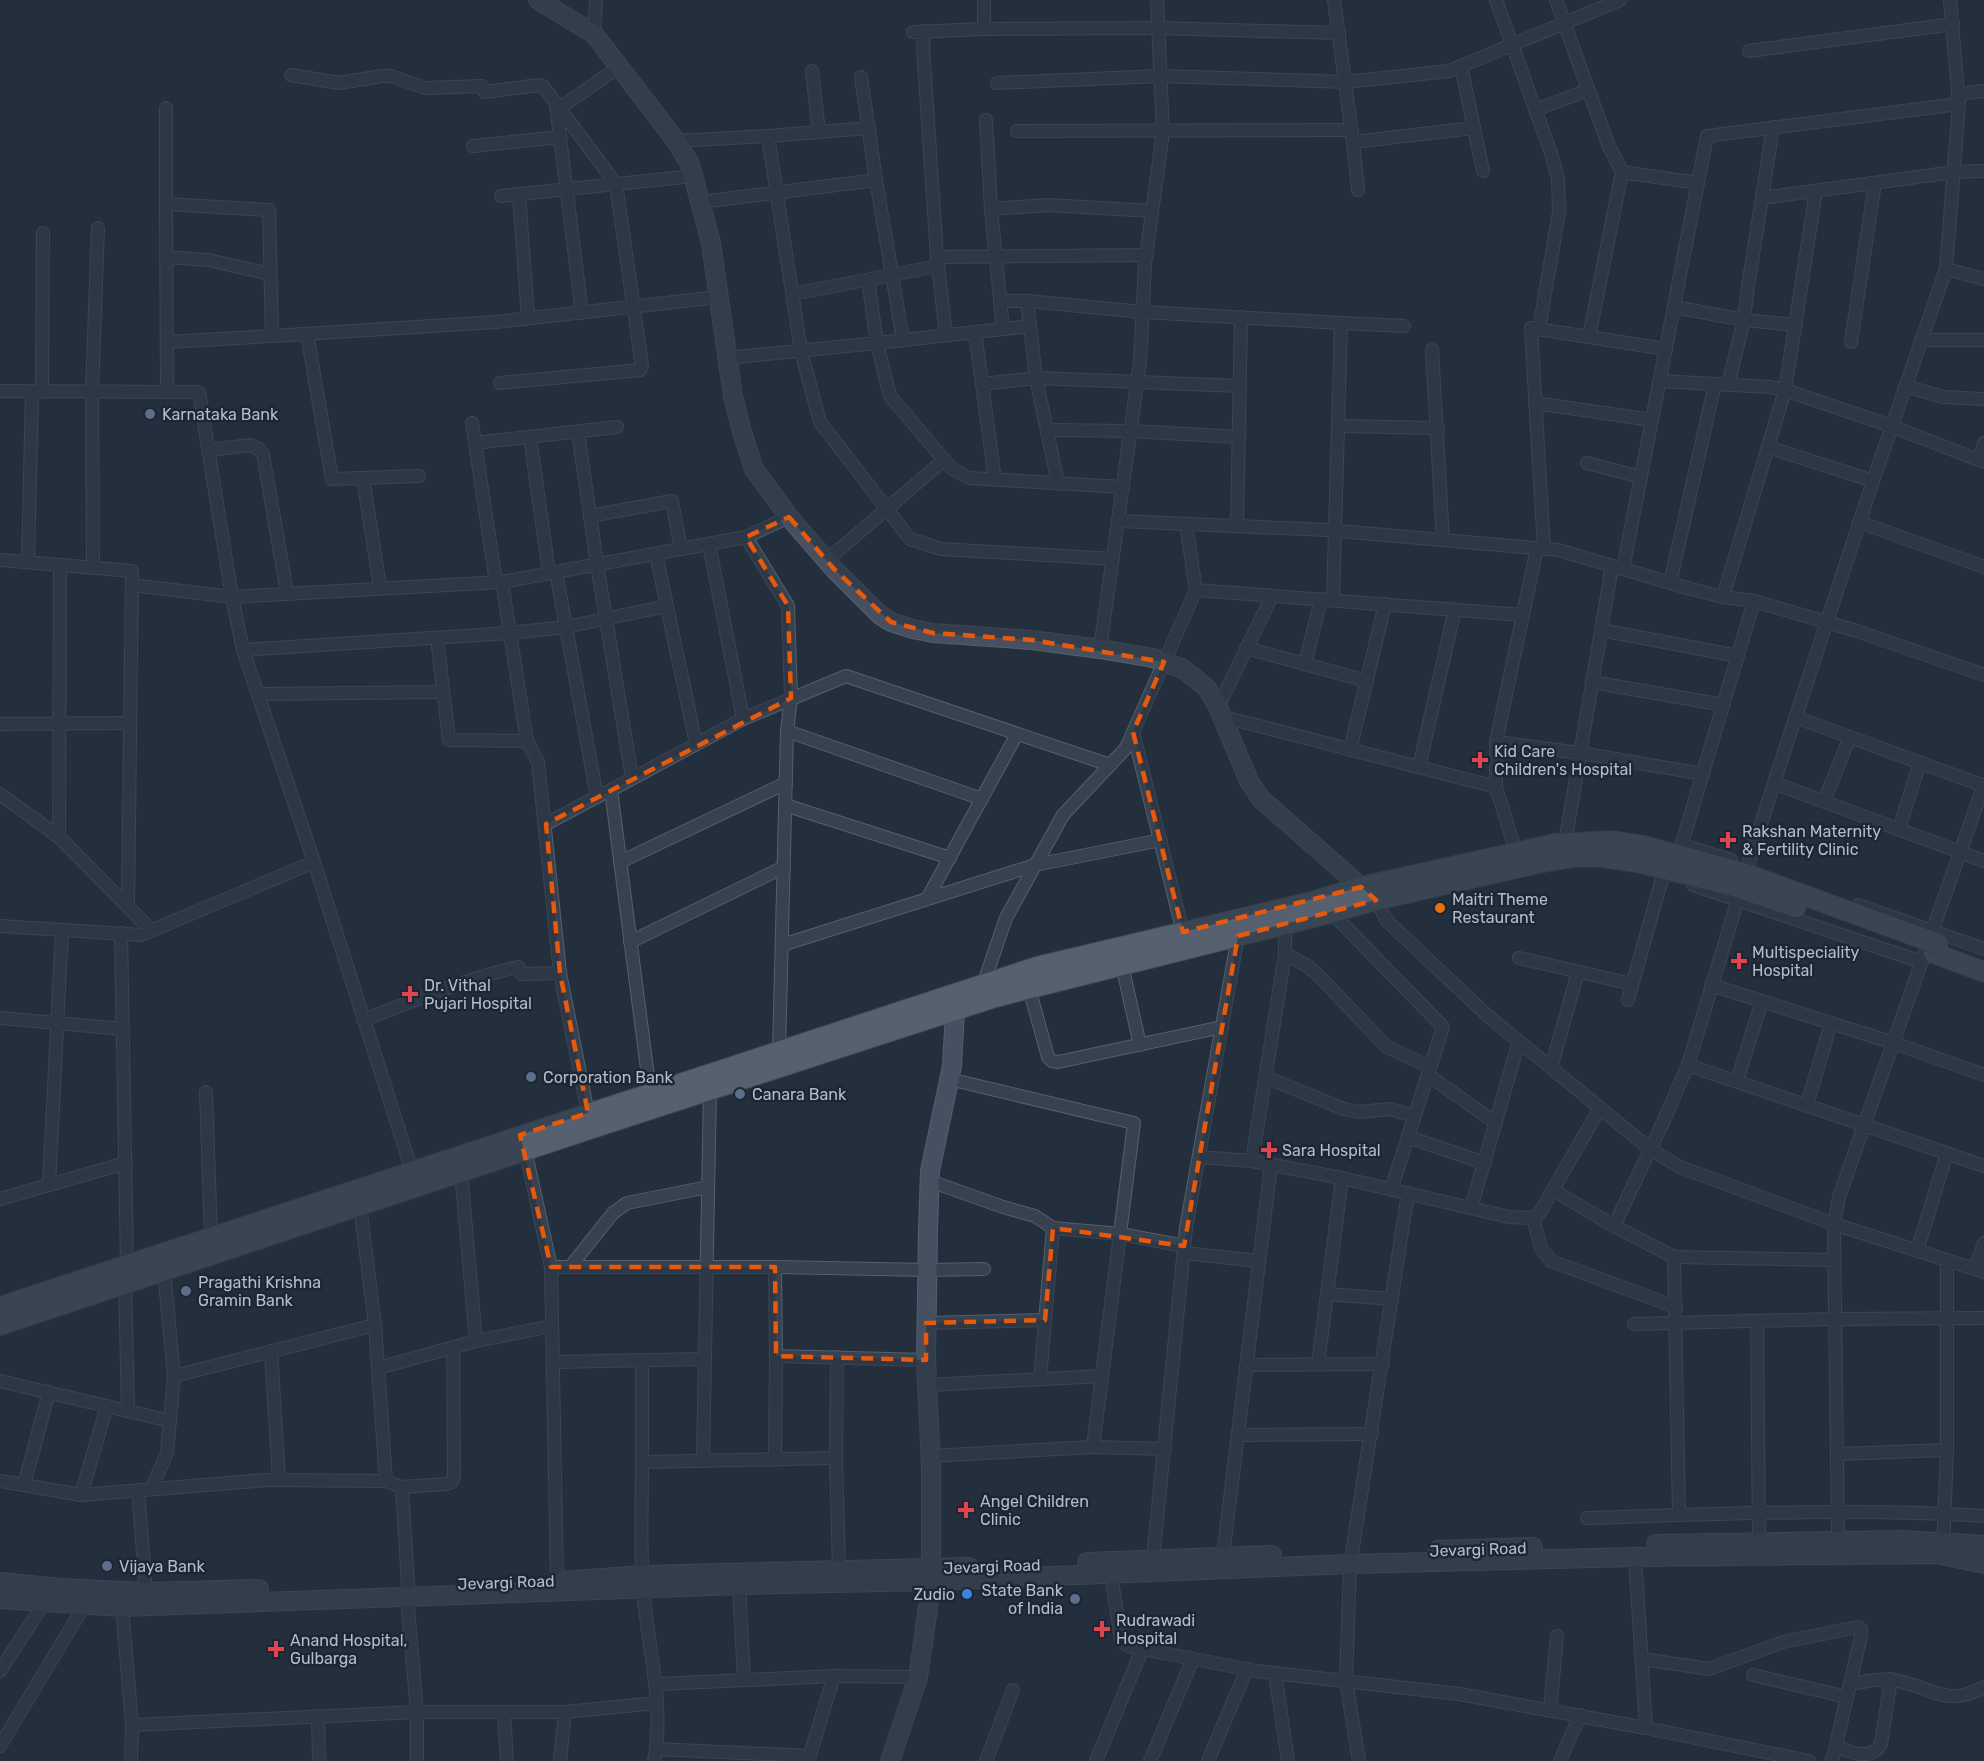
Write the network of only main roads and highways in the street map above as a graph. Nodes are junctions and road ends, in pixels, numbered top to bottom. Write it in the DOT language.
graph roads {
  1 [pos="538,0"];
  2 [pos="1672,861"];
  3 [pos="1369,894"];
  4 [pos="1932,948"];
  5 [pos="1984,962"];
  6 [pos="1984,972"];
  7 [pos="952,1003"];
  8 [pos="523,1142"];
  9 [pos="126,1274"];
  10 [pos="0,1307"];
  11 [pos="0,1325"];
  12 [pos="1984,1545"];
  13 [pos="1943,1548"];
  14 [pos="1351,1559"];
  15 [pos="1984,1564"];
  16 [pos="1109,1568"];
  17 [pos="931,1574"];
  18 [pos="0,1582"];
  19 [pos="643,1582"];
  20 [pos="407,1591"];
  21 [pos="0,1599"];
  22 [pos="890,1761"];
  1 -- 3 [label="main road"];
  2 -- 3 [label="main road"];
  2 -- 3 [label="main road"];
  2 -- 4 [label="main road"];
  3 -- 7 [label="main road"];
  3 -- 7 [label="main road"];
  4 -- 5 [label="main road"];
  4 -- 6 [label="main road"];
  7 -- 8 [label="main road"];
  7 -- 8 [label="main road"];
  7 -- 17 [label="main road"];
  8 -- 9 [label="main road"];
  8 -- 9 [label="main road"];
  9 -- 10 [label="main road"];
  9 -- 11 [label="main road"];
  12 -- 13 [label="main road, Jevargi Road"];
  13 -- 14 [label="main road"];
  13 -- 14 [label="main road, Jevargi Road"];
  13 -- 15 [label="main road"];
  14 -- 16 [label="main road"];
  14 -- 16 [label="main road, Jevargi Road"];
  16 -- 17 [label="main road, Jevargi Road"];
  17 -- 19 [label="main road"];
  17 -- 19 [label="main road, Jevargi Road"];
  17 -- 22 [label="main road"];
  18 -- 20 [label="main road, Jevargi Road"];
  19 -- 20 [label="main road"];
  19 -- 20 [label="main road, Jevargi Road"];
  20 -- 21 [label="main road"];
}
